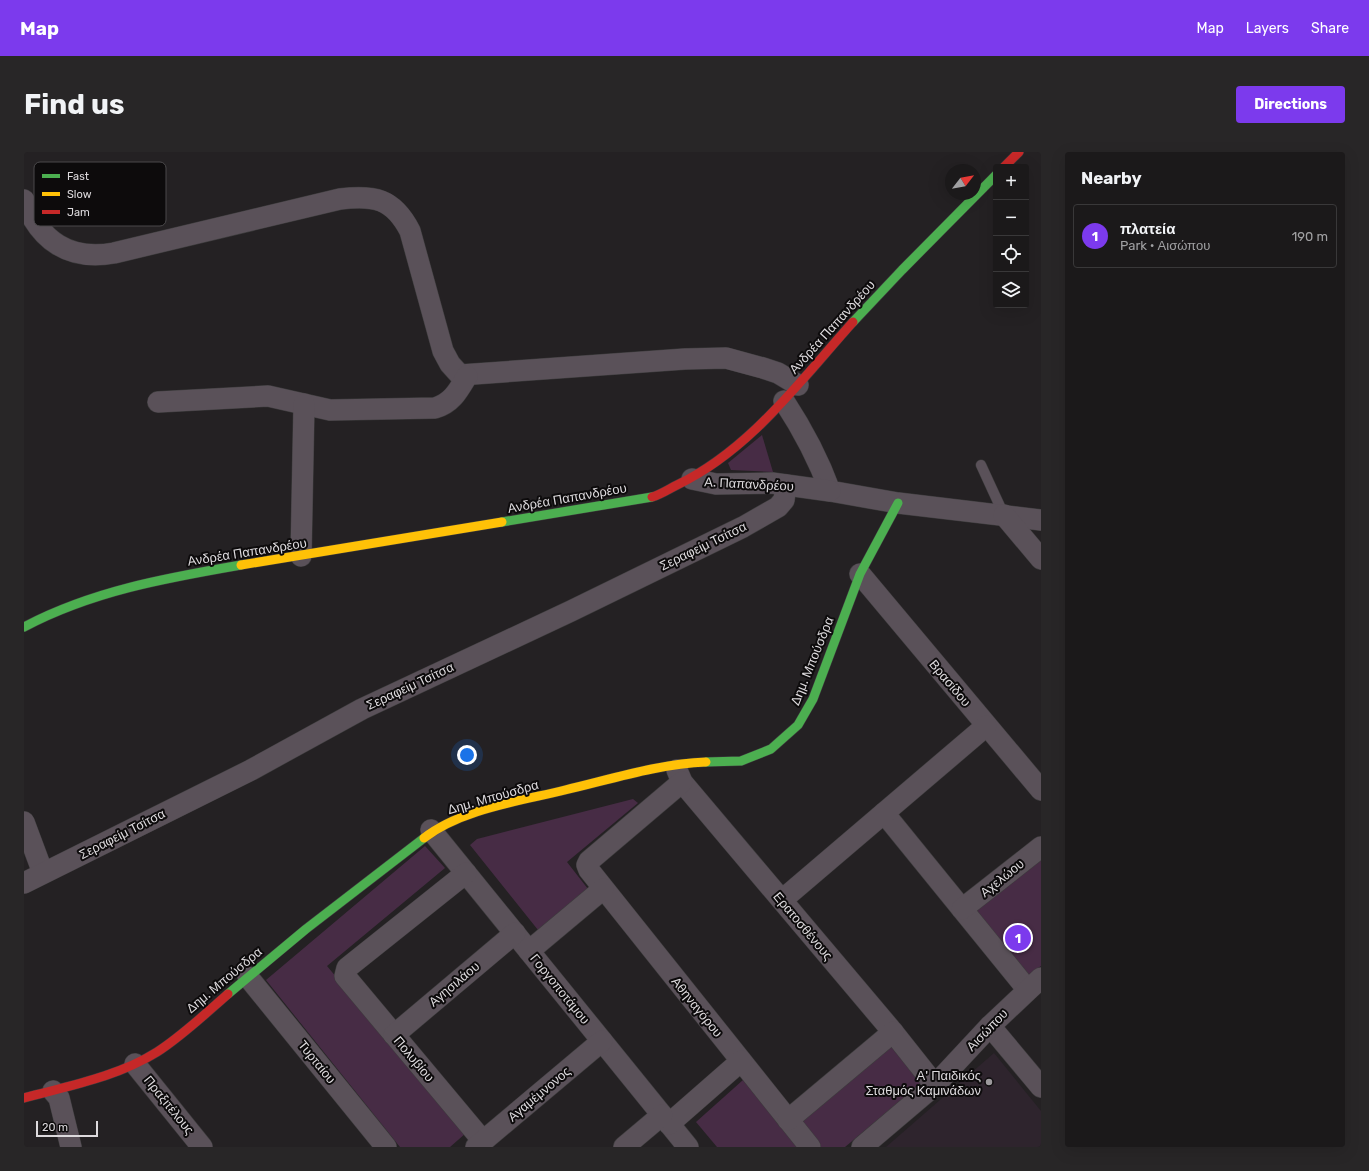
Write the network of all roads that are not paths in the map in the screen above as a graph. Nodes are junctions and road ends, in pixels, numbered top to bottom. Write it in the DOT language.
graph roads {
  1 [pos="1018,152"];
  2 [pos="1007,164"];
  3 [pos="993,178"];
  4 [pos="24,200"];
  5 [pos="34,220"];
  6 [pos="38,226"];
  7 [pos="467,376"];
  8 [pos="798,385"];
  9 [pos="784,401"];
  10 [pos="158,402"];
  11 [pos="304,404"];
  12 [pos="980,465"];
  13 [pos="692,479"];
  14 [pos="786,485"];
  15 [pos="830,491"];
  16 [pos="898,503"];
  17 [pos="1004,515"];
  18 [pos="1041,520"];
  19 [pos="301,556"];
  20 [pos="1041,559"];
  21 [pos="860,574"];
  22 [pos="24,627"];
  23 [pos="986,726"];
  24 [pos="679,774"];
  25 [pos="1041,790"];
  26 [pos="884,813"];
  27 [pos="24,822"];
  28 [pos="432,830"];
  29 [pos="1041,846"];
  30 [pos="43,873"];
  31 [pos="466,873"];
  32 [pos="24,883"];
  33 [pos="603,889"];
  34 [pos="782,900"];
  35 [pos="962,910"];
  36 [pos="515,933"];
  37 [pos="529,951"];
  38 [pos="248,977"];
  39 [pos="1034,984"];
  40 [pos="990,1026"];
  41 [pos="893,1032"];
  42 [pos="394,1035"];
  43 [pos="602,1041"];
  44 [pos="741,1061"];
  45 [pos="135,1064"];
  46 [pos="935,1085"];
  47 [pos="1041,1086"];
  48 [pos="53,1091"];
  49 [pos="24,1098"];
  50 [pos="666,1120"];
  51 [pos="788,1120"];
  52 [pos="479,1144"];
  53 [pos="71,1147"];
  54 [pos="202,1147"];
  55 [pos="386,1147"];
  56 [pos="624,1147"];
  57 [pos="688,1147"];
  58 [pos="810,1147"];
  59 [pos="862,1147"];
  1 -- 2 [label="main road"];
  3 -- 8 [label="main road, Ανδρέα Παπανδρέου"];
  4 -- 5 [label="street"];
  6 -- 7 [label="street"];
  7 -- 8 [label="street"];
  7 -- 11 [label="street"];
  8 -- 9 [label="main road, Ανδρέα Παπανδρέου"];
  9 -- 13 [label="main road, Ανδρέα Παπανδρέου"];
  9 -- 15 [label="street"];
  10 -- 11 [label="street"];
  11 -- 19 [label="street"];
  12 -- 17 [label="lane"];
  13 -- 14 [label="street, Α. Παπανδρέου"];
  13 -- 19 [label="main road, Ανδρέα Παπανδρέου"];
  14 -- 15 [label="street, Α. Παπανδρέου"];
  14 -- 30 [label="street, Σεραφείμ Τσίτσα"];
  15 -- 16 [label="street, Α. Παπανδρέου"];
  16 -- 17 [label="street, Α. Παπανδρέου"];
  16 -- 21 [label="main road, Δημ. Μπούσδρα"];
  17 -- 18 [label="street, Α. Παπανδρέου"];
  17 -- 20 [label="street"];
  19 -- 22 [label="main road, Ανδρέα Παπανδρέου"];
  21 -- 23 [label="street, Βρασίδου"];
  21 -- 24 [label="main road, Δημ. Μπούσδρα"];
  23 -- 25 [label="street, Βρασίδου"];
  23 -- 26 [label="street"];
  24 -- 28 [label="main road, Δημ. Μπούσδρα"];
  24 -- 33 [label="street, Αθηναγόρου"];
  24 -- 34 [label="street, Ερατοσθένους"];
  26 -- 34 [label="street"];
  26 -- 35 [label="street"];
  27 -- 30 [label="street"];
  28 -- 31 [label="street, Γοργοποτάμου"];
  28 -- 38 [label="main road, Δημ. Μπούσδρα"];
  29 -- 35 [label="street, Αχελώου"];
  30 -- 32 [label="street, Σεραφείμ Τσίτσα"];
  31 -- 36 [label="street, Γοργοποτάμου"];
  31 -- 42 [label="street, Πολυβίου"];
  33 -- 37 [label="street"];
  33 -- 44 [label="street, Αθηναγόρου"];
  34 -- 41 [label="street, Ερατοσθένους"];
  35 -- 39 [label="street"];
  36 -- 37 [label="street, Γοργοποτάμου"];
  36 -- 42 [label="street, Αγησιλάου"];
  37 -- 43 [label="street, Γοργοποτάμου"];
  38 -- 45 [label="main road, Δημ. Μπούσδρα"];
  38 -- 55 [label="street, Τυρταίου"];
  39 -- 40 [label="street, Αισώπου"];
  40 -- 46 [label="street, Αισώπου"];
  40 -- 47 [label="street"];
  41 -- 46 [label="street, Ερατοσθένους"];
  41 -- 51 [label="street"];
  42 -- 52 [label="street, Πολυβίου"];
  43 -- 50 [label="street, Γοργοποτάμου"];
  43 -- 52 [label="street, Αγαμέμνονος"];
  44 -- 50 [label="street"];
  44 -- 51 [label="street, Αθηναγόρου"];
  45 -- 48 [label="main road, Δημ. Μπούσδρα"];
  45 -- 54 [label="street, Πραξιτέλους"];
  46 -- 59 [label="street, Αισώπου"];
  48 -- 49 [label="main road, Δημ. Μπούσδρα"];
  48 -- 53 [label="street"];
  50 -- 56 [label="street"];
  50 -- 57 [label="street, Γοργοποτάμου"];
  51 -- 58 [label="street, Αθηναγόρου"];
}
